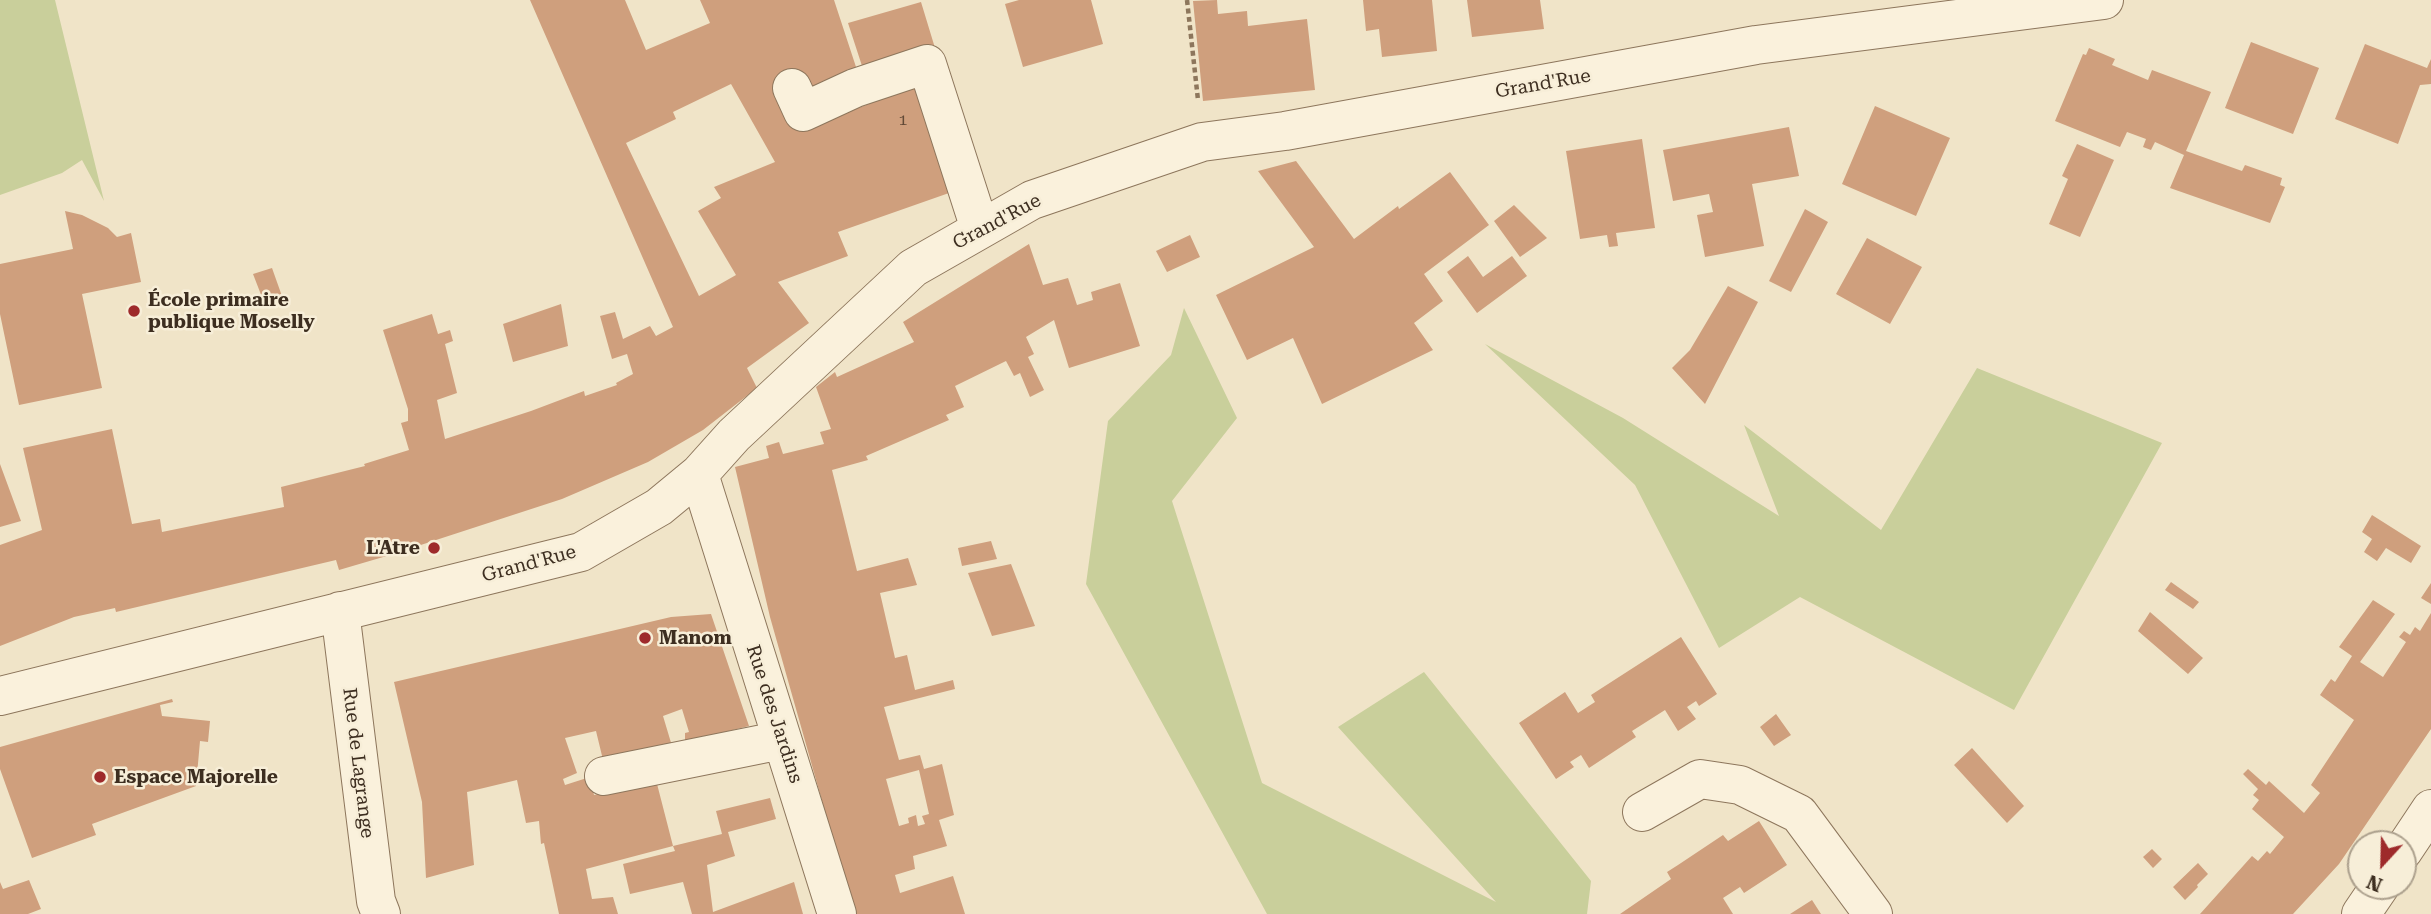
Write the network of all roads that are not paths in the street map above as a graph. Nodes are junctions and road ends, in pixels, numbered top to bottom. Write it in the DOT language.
graph roads {
  1 [pos="2104,0"];
  2 [pos="792,88"];
  3 [pos="980,229"];
  4 [pos="699,474"];
  5 [pos="340,611"];
  6 [pos="0,696"];
  7 [pos="782,740"];
  8 [pos="604,776"];
  9 [pos="2431,809"];
  10 [pos="1642,812"];
  11 [pos="2417,830"];
  12 [pos="370,910"];
  13 [pos="838,914"];
  14 [pos="1873,914"];
  1 -- 3 [label="street, Grand'Rue"];
  2 -- 3 [label="street"];
  3 -- 4 [label="street, Grand'Rue"];
  4 -- 5 [label="street, Grand'Rue"];
  4 -- 7 [label="street, Rue des Jardins"];
  5 -- 6 [label="street, Grand'Rue"];
  5 -- 12 [label="street, Rue de Lagrange"];
  7 -- 8 [label="street"];
  7 -- 13 [label="street, Rue des Jardins"];
  9 -- 11 [label="street"];
  10 -- 14 [label="street"];
}
